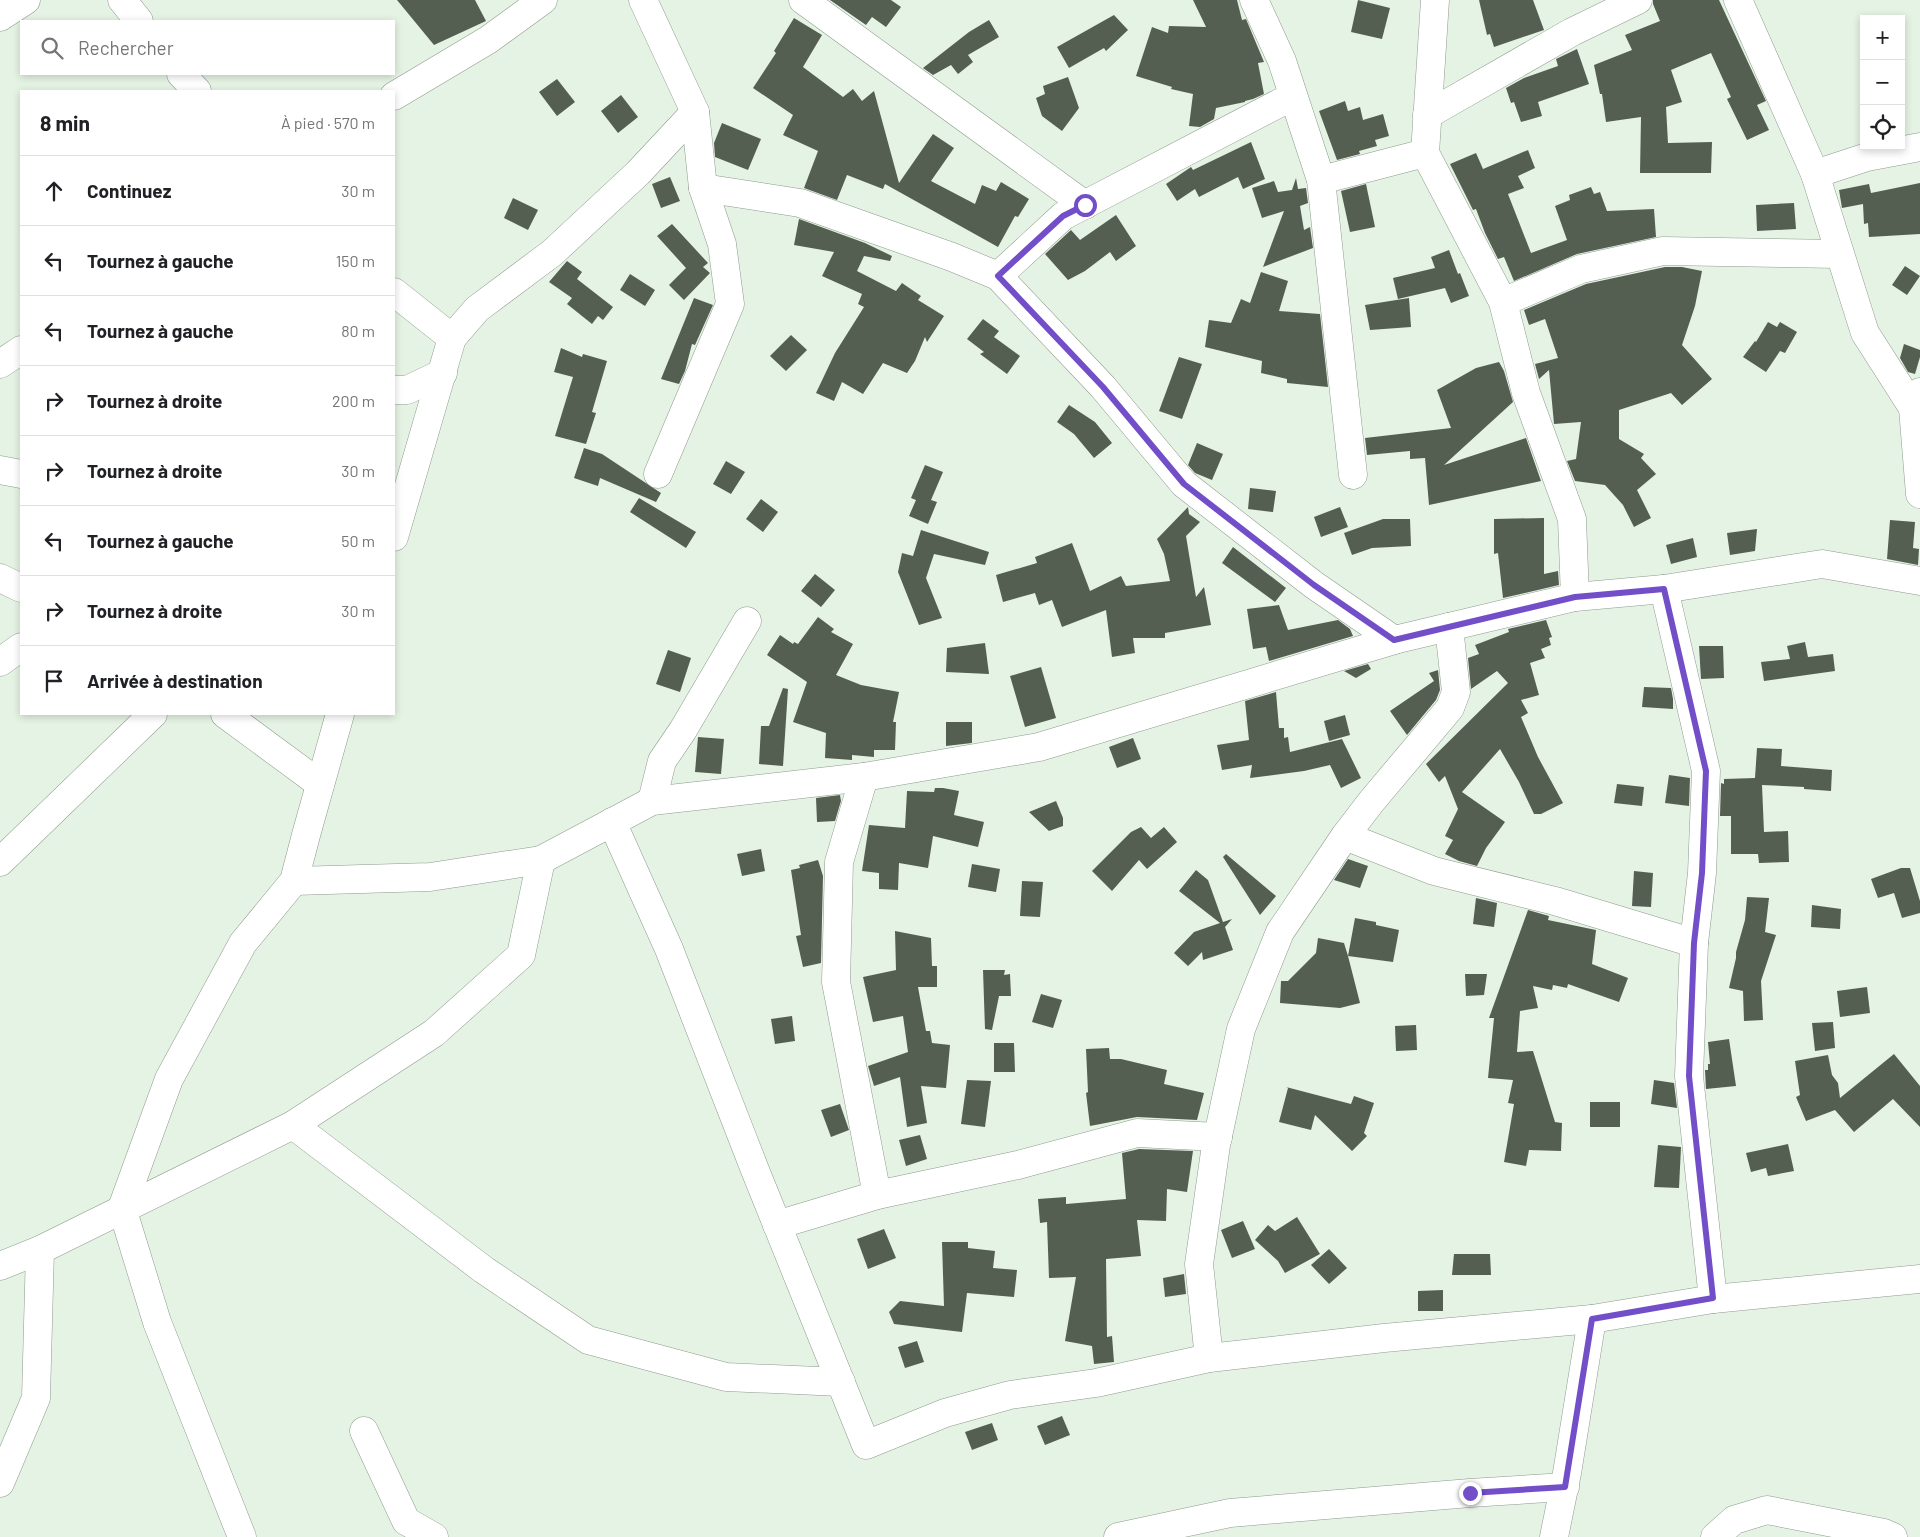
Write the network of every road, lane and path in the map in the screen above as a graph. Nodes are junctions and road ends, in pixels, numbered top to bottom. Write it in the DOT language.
graph roads {
  1 [pos="26,0"];
  2 [pos="122,0"];
  3 [pos="542,0"];
  4 [pos="644,0"];
  5 [pos="803,0"];
  6 [pos="1254,0"];
  7 [pos="1436,0"];
  8 [pos="1638,0"];
  9 [pos="1738,0"];
  10 [pos="0,17"];
  11 [pos="138,20"];
  12 [pos="182,75"];
  13 [pos="197,90"];
  14 [pos="395,95"];
  15 [pos="1293,96"];
  16 [pos="695,112"];
  17 [pos="1427,115"];
  18 [pos="1920,147"];
  19 [pos="1425,153"];
  20 [pos="1815,174"];
  21 [pos="1321,180"];
  22 [pos="703,188"];
  23 [pos="1085,205"];
  24 [pos="1839,254"];
  25 [pos="998,276"];
  26 [pos="395,293"];
  27 [pos="1503,302"];
  28 [pos="452,338"];
  29 [pos="20,351"];
  30 [pos="0,364"];
  31 [pos="443,373"];
  32 [pos="395,390"];
  33 [pos="1916,400"];
  34 [pos="0,470"];
  35 [pos="20,474"];
  36 [pos="658,474"];
  37 [pos="1353,475"];
  38 [pos="1920,494"];
  39 [pos="395,529"];
  40 [pos="0,578"];
  41 [pos="1920,581"];
  42 [pos="20,588"];
  43 [pos="1664,589"];
  44 [pos="1575,597"];
  45 [pos="747,620"];
  46 [pos="1449,627"];
  47 [pos="1394,640"];
  48 [pos="20,647"];
  49 [pos="0,662"];
  50 [pos="152,715"];
  51 [pos="226,715"];
  52 [pos="340,715"];
  53 [pos="864,777"];
  54 [pos="320,784"];
  55 [pos="652,801"];
  56 [pos="612,822"];
  57 [pos="1345,836"];
  58 [pos="541,860"];
  59 [pos="0,862"];
  60 [pos="294,882"];
  61 [pos="1694,943"];
  62 [pos="293,1125"];
  63 [pos="1218,1137"];
  64 [pos="877,1196"];
  65 [pos="122,1208"];
  66 [pos="778,1225"];
  67 [pos="40,1250"];
  68 [pos="0,1266"];
  69 [pos="1920,1279"];
  70 [pos="1713,1298"];
  71 [pos="1592,1319"];
  72 [pos="1209,1358"];
  73 [pos="841,1382"];
  74 [pos="364,1431"];
  75 [pos="0,1483"];
  76 [pos="1565,1487"];
  77 [pos="242,1537"];
  78 [pos="434,1537"];
  79 [pos="1118,1537"];
  80 [pos="1554,1537"];
  81 [pos="1715,1537"];
  82 [pos="1893,1537"];
  1 -- 10 [label="street"];
  2 -- 11 [label="street"];
  3 -- 14 [label="street"];
  4 -- 16 [label="street"];
  5 -- 23 [label="street"];
  6 -- 15 [label="street"];
  7 -- 17 [label="street"];
  8 -- 17 [label="street"];
  9 -- 20 [label="street"];
  12 -- 13 [label="street"];
  15 -- 21 [label="street"];
  15 -- 23 [label="street"];
  16 -- 22 [label="street"];
  16 -- 28 [label="street"];
  17 -- 19 [label="street"];
  18 -- 20 [label="street"];
  19 -- 21 [label="street"];
  19 -- 27 [label="street"];
  20 -- 24 [label="street"];
  21 -- 37 [label="street"];
  22 -- 25 [label="street"];
  22 -- 36 [label="street"];
  23 -- 25 [label="street"];
  24 -- 27 [label="street"];
  24 -- 33 [label="street"];
  25 -- 47 [label="street"];
  26 -- 28 [label="street"];
  27 -- 44 [label="street"];
  28 -- 31 [label="street"];
  29 -- 30 [label="street"];
  31 -- 32 [label="street"];
  31 -- 39 [label="street"];
  33 -- 38 [label="street"];
  34 -- 35 [label="street"];
  40 -- 42 [label="street"];
  41 -- 43 [label="street"];
  43 -- 44 [label="street"];
  43 -- 61 [label="street"];
  44 -- 46 [label="street"];
  45 -- 55 [label="street"];
  46 -- 47 [label="street"];
  46 -- 57 [label="street"];
  47 -- 53 [label="street"];
  48 -- 49 [label="street"];
  50 -- 59 [label="street"];
  51 -- 54 [label="street"];
  52 -- 54 [label="street"];
  53 -- 55 [label="street"];
  53 -- 64 [label="street"];
  54 -- 60 [label="street"];
  55 -- 56 [label="street"];
  56 -- 58 [label="street"];
  56 -- 66 [label="street"];
  57 -- 61 [label="street"];
  57 -- 63 [label="street"];
  58 -- 60 [label="street"];
  58 -- 62 [label="street"];
  60 -- 65 [label="street"];
  61 -- 70 [label="street"];
  62 -- 65 [label="street"];
  62 -- 73 [label="street"];
  63 -- 64 [label="street"];
  63 -- 72 [label="street"];
  64 -- 66 [label="street"];
  65 -- 67 [label="street"];
  65 -- 77 [label="street"];
  66 -- 73 [label="street"];
  67 -- 68 [label="street"];
  67 -- 75 [label="street"];
  69 -- 70 [label="street"];
  70 -- 71 [label="street"];
  71 -- 72 [label="street"];
  71 -- 76 [label="street"];
  72 -- 73 [label="street"];
  74 -- 78 [label="street"];
  76 -- 79 [label="street"];
  76 -- 80 [label="street"];
  81 -- 82 [label="street"];
}
